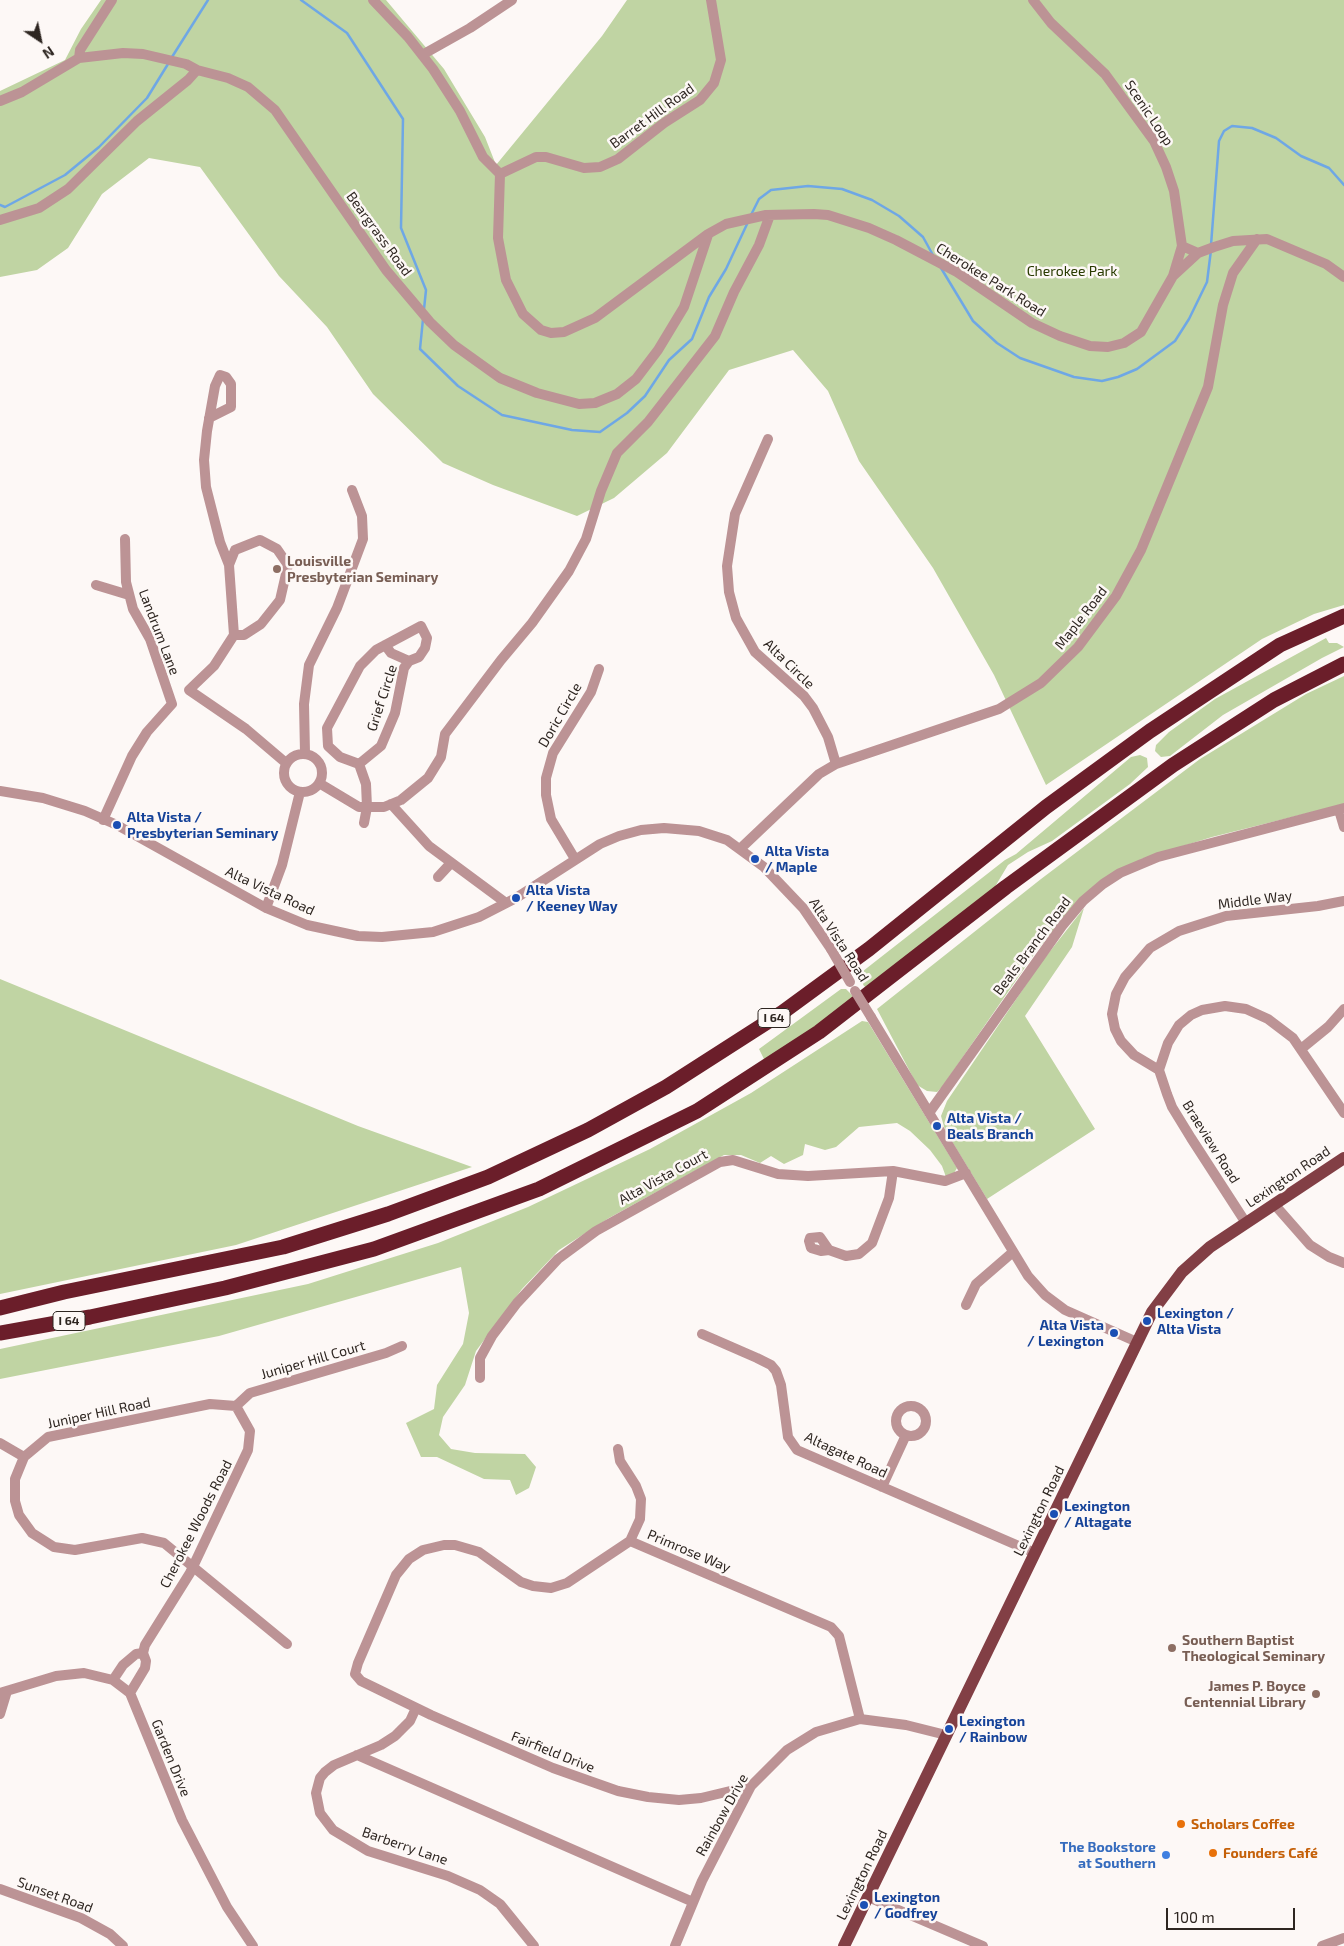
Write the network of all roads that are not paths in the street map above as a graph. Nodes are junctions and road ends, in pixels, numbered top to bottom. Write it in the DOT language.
graph roads {
  1 [pos="112,0"];
  2 [pos="373,0"];
  3 [pos="512,0"];
  4 [pos="711,0"];
  5 [pos="1033,0"];
  6 [pos="422,55"];
  7 [pos="79,58"];
  8 [pos="197,70"];
  9 [pos="0,101"];
  10 [pos="500,174"];
  11 [pos="768,215"];
  12 [pos="0,220"];
  13 [pos="708,234"];
  14 [pos="1257,240"];
  15 [pos="1182,246"];
  16 [pos="1198,253"];
  17 [pos="1173,276"];
  18 [pos="1344,277"];
  19 [pos="209,418"];
  20 [pos="768,439"];
  21 [pos="352,490"];
  22 [pos="125,539"];
  23 [pos="229,565"];
  24 [pos="96,584"];
  25 [pos="130,595"];
  26 [pos="1344,616"];
  27 [pos="234,635"];
  28 [pos="385,645"];
  29 [pos="409,661"];
  30 [pos="1344,664"];
  31 [pos="599,668"];
  32 [pos="305,753"];
  33 [pos="286,763"];
  34 [pos="359,764"];
  35 [pos="836,764"];
  36 [pos="319,783"];
  37 [pos="0,791"];
  38 [pos="300,792"];
  39 [pos="391,804"];
  40 [pos="367,807"];
  41 [pos="1341,809"];
  42 [pos="103,820"];
  43 [pos="364,823"];
  44 [pos="1344,827"];
  45 [pos="740,848"];
  46 [pos="575,859"];
  47 [pos="451,863"];
  48 [pos="438,877"];
  49 [pos="1344,901"];
  50 [pos="506,903"];
  51 [pos="266,908"];
  52 [pos="1344,1009"];
  53 [pos="1301,1049"];
  54 [pos="1159,1070"];
  55 [pos="929,1113"];
  56 [pos="1344,1113"];
  57 [pos="1344,1158"];
  58 [pos="893,1171"];
  59 [pos="966,1173"];
  60 [pos="1274,1204"];
  61 [pos="1246,1223"];
  62 [pos="829,1250"];
  63 [pos="1013,1252"];
  64 [pos="1344,1262"];
  65 [pos="966,1305"];
  66 [pos="0,1308"];
  67 [pos="0,1333"];
  68 [pos="702,1334"];
  69 [pos="1137,1342"];
  70 [pos="402,1346"];
  71 [pos="480,1378"];
  72 [pos="236,1406"];
  73 [pos="906,1435"];
  74 [pos="0,1443"];
  75 [pos="618,1449"];
  76 [pos="24,1457"];
  77 [pos="882,1487"];
  78 [pos="630,1541"];
  79 [pos="1035,1553"];
  80 [pos="193,1566"];
  81 [pos="287,1644"];
  82 [pos="143,1653"];
  83 [pos="356,1677"];
  84 [pos="113,1680"];
  85 [pos="4,1692"];
  86 [pos="130,1693"];
  87 [pos="416,1708"];
  88 [pos="0,1714"];
  89 [pos="860,1719"];
  90 [pos="946,1735"];
  91 [pos="357,1755"];
  92 [pos="751,1786"];
  93 [pos="0,1889"];
  94 [pos="868,1897"];
  95 [pos="693,1902"];
  96 [pos="1344,1938"];
  97 [pos="123,1946"];
  98 [pos="253,1946"];
  99 [pos="534,1946"];
  100 [pos="675,1946"];
  101 [pos="844,1946"];
  102 [pos="983,1946"];
  103 [pos="1322,1946"];
  1 -- 7 [label="street"];
  2 -- 6 [label="street"];
  3 -- 6 [label="street"];
  4 -- 10 [label="street, Barret Hill Road"];
  5 -- 15 [label="street, Scenic Loop"];
  6 -- 10 [label="street"];
  7 -- 8 [label="street, Beargrass Road"];
  7 -- 9 [label="street"];
  8 -- 12 [label="street"];
  8 -- 13 [label="street, Beargrass Road"];
  10 -- 13 [label="street"];
  11 -- 13 [label="street, Cherokee Park Road"];
  11 -- 17 [label="street, Cherokee Park Road"];
  11 -- 39 [label="street"];
  14 -- 16 [label="street"];
  14 -- 18 [label="street"];
  14 -- 35 [label="street, Maple Road"];
  15 -- 16 [label="street"];
  15 -- 17 [label="street, Cherokee Park Road"];
  16 -- 17 [label="street, Cherokee Park Road"];
  19 -- 23 [label="street"];
  20 -- 35 [label="street, Alta Circle"];
  21 -- 32 [label="street"];
  22 -- 25 [label="street, Landrum Lane"];
  23 -- 27 [label="street"];
  23 -- 27 [label="street"];
  24 -- 25 [label="street"];
  25 -- 42 [label="street, Landrum Lane"];
  26 -- 66 [label="highway, I 64"];
  27 -- 33 [label="street"];
  28 -- 29 [label="street, Grief Circle"];
  28 -- 29 [label="street, Grief Circle"];
  28 -- 34 [label="street, Grief Circle"];
  29 -- 34 [label="street, Grief Circle"];
  30 -- 67 [label="highway, I 64"];
  31 -- 46 [label="street, Doric Circle"];
  32 -- 33 [label="street"];
  32 -- 36 [label="street"];
  33 -- 38 [label="street"];
  34 -- 40 [label="street"];
  35 -- 45 [label="street, Maple Road"];
  36 -- 38 [label="street"];
  36 -- 40 [label="street"];
  37 -- 42 [label="street, Alta Vista Road"];
  38 -- 51 [label="street"];
  39 -- 40 [label="street"];
  39 -- 47 [label="street"];
  40 -- 43 [label="street"];
  41 -- 44 [label="street"];
  41 -- 55 [label="street, Beals Branch Road"];
  42 -- 51 [label="street, Alta Vista Road"];
  45 -- 46 [label="street, Alta Vista Road"];
  45 -- 55 [label="street, Alta Vista Road, bridge"];
  46 -- 50 [label="street, Alta Vista Road"];
  47 -- 48 [label="street"];
  47 -- 50 [label="street"];
  49 -- 54 [label="street, Middle Way"];
  50 -- 51 [label="street, Alta Vista Road"];
  52 -- 53 [label="street"];
  53 -- 54 [label="street"];
  53 -- 56 [label="street"];
  54 -- 61 [label="street, Braeview Road"];
  55 -- 59 [label="street, Alta Vista Road"];
  57 -- 60 [label="main road, Lexington Road"];
  58 -- 59 [label="street, Alta Vista Court"];
  58 -- 62 [label="street"];
  58 -- 71 [label="street, Alta Vista Court"];
  59 -- 63 [label="street, Alta Vista Road"];
  60 -- 61 [label="main road, Lexington Road"];
  60 -- 64 [label="street"];
  61 -- 69 [label="main road, Lexington Road"];
  63 -- 65 [label="street"];
  63 -- 69 [label="street, Alta Vista Road"];
  68 -- 77 [label="street, Altagate Road"];
  69 -- 79 [label="main road, Lexington Road"];
  70 -- 72 [label="street, Juniper Hill Court"];
  72 -- 76 [label="street, Juniper Hill Road"];
  72 -- 80 [label="street, Cherokee Woods Road"];
  73 -- 77 [label="street"];
  74 -- 76 [label="street"];
  75 -- 78 [label="street"];
  76 -- 80 [label="street, Juniper Hill Road"];
  77 -- 79 [label="street, Altagate Road"];
  78 -- 83 [label="street, Primrose Way"];
  78 -- 89 [label="street, Primrose Way"];
  79 -- 90 [label="main road, Lexington Road"];
  80 -- 81 [label="street, Juniper Hill Road"];
  80 -- 82 [label="street, Cherokee Woods Road"];
  82 -- 84 [label="street"];
  82 -- 86 [label="street, Cherokee Woods Road"];
  83 -- 87 [label="street, Fairfield Drive"];
  84 -- 85 [label="street"];
  84 -- 86 [label="street"];
  85 -- 88 [label="street"];
  86 -- 98 [label="street, Garden Drive"];
  87 -- 91 [label="street, Barberry Lane"];
  87 -- 92 [label="street, Fairfield Drive"];
  89 -- 90 [label="street, Rainbow Drive"];
  89 -- 92 [label="street, Rainbow Drive"];
  90 -- 94 [label="main road, Lexington Road"];
  91 -- 95 [label="street"];
  91 -- 99 [label="street, Barberry Lane"];
  92 -- 95 [label="street, Rainbow Drive"];
  93 -- 97 [label="street, Sunset Road"];
  94 -- 101 [label="main road, Lexington Road"];
  94 -- 102 [label="street"];
  95 -- 100 [label="street, Rainbow Drive"];
  96 -- 103 [label="street"];
}
